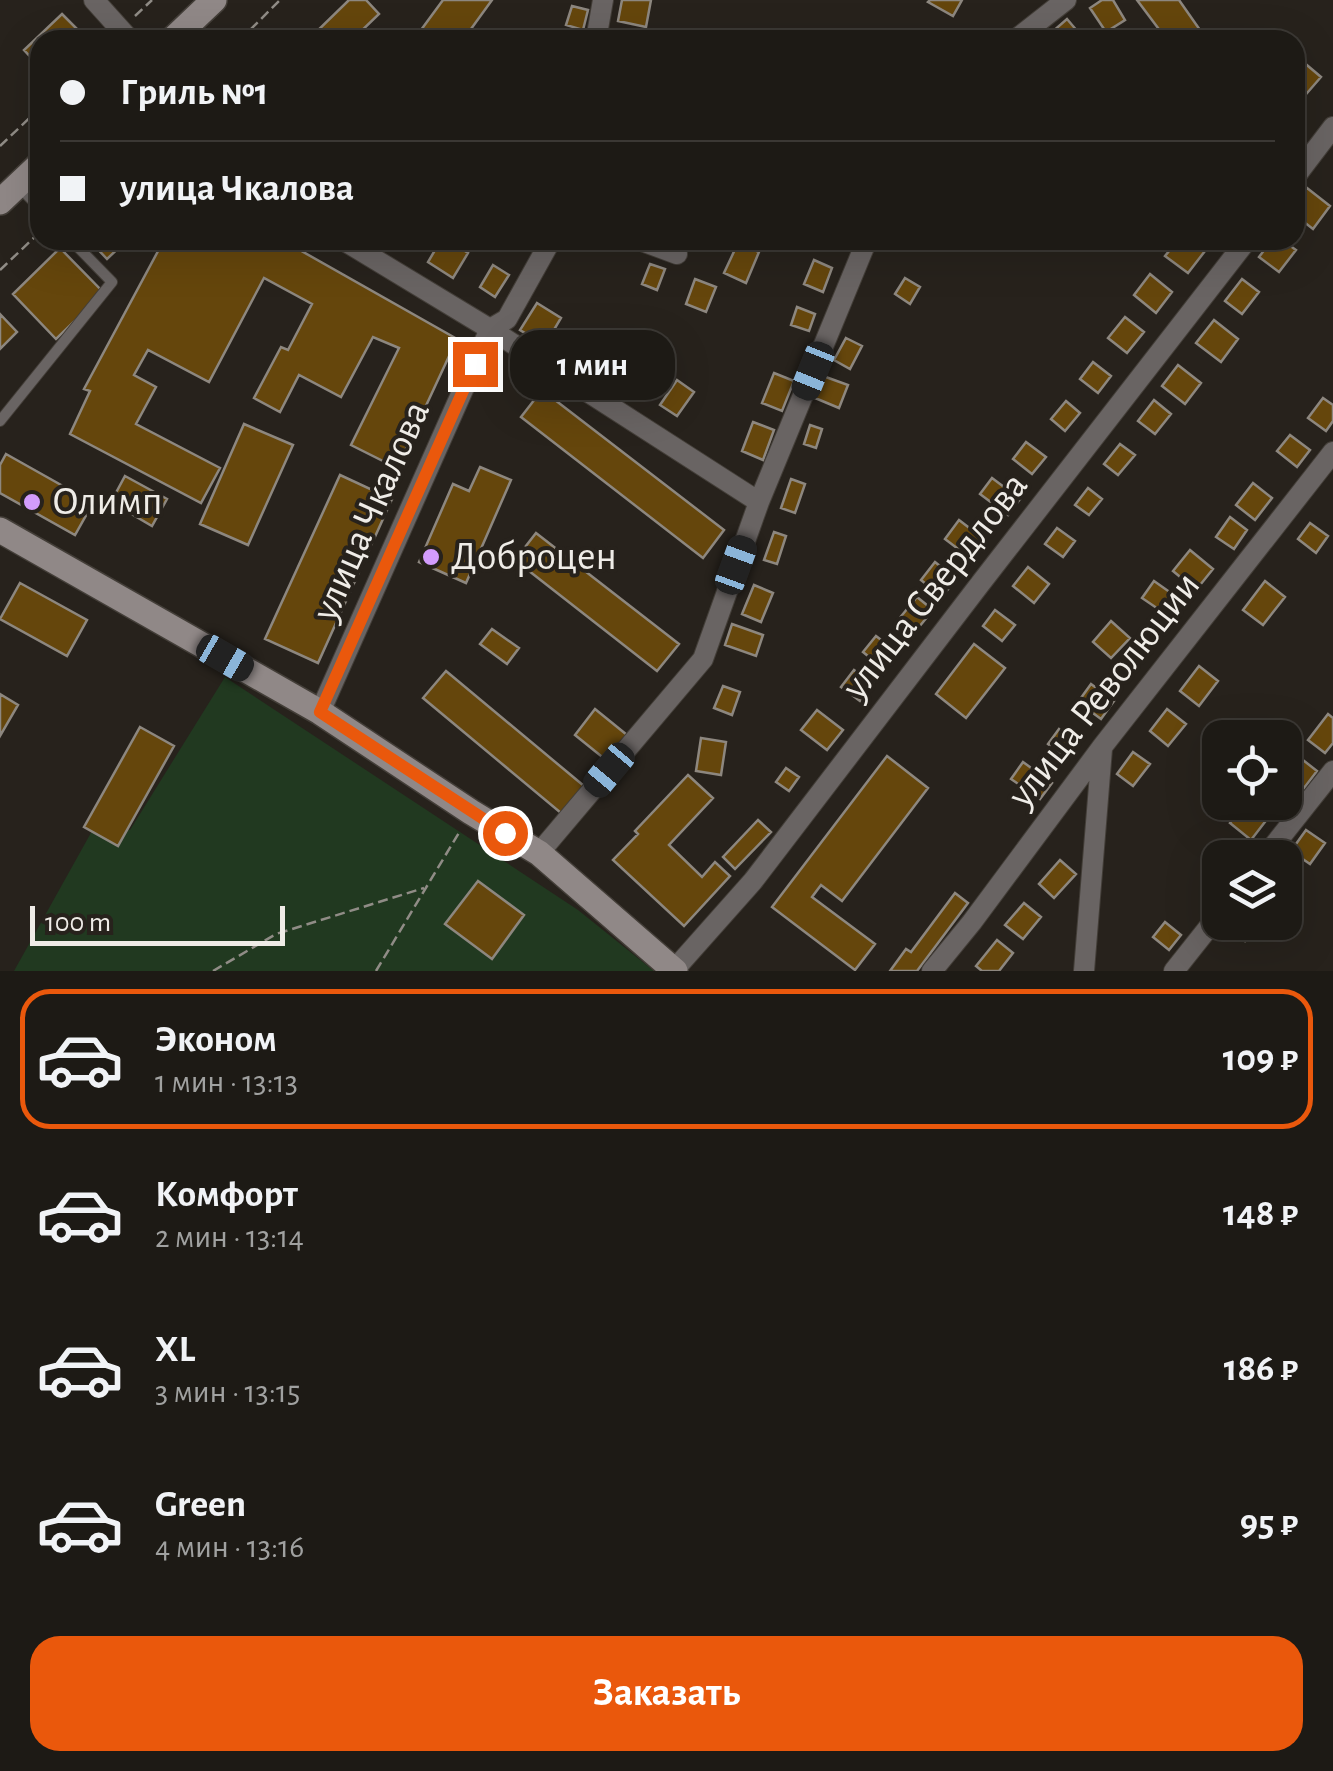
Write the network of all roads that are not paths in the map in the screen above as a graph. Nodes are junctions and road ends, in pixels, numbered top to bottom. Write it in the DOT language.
graph roads {
  1 [pos="94,0"];
  2 [pos="214,0"];
  3 [pos="603,0"];
  4 [pos="1066,0"];
  5 [pos="121,30"];
  6 [pos="182,30"];
  7 [pos="598,30"];
  8 [pos="1028,30"];
  9 [pos="1333,127"];
  10 [pos="1305,164"];
  11 [pos="30,173"];
  12 [pos="9,193"];
  13 [pos="81,250"];
  14 [pos="360,250"];
  15 [pos="545,250"];
  16 [pos="667,250"];
  17 [pos="864,250"];
  18 [pos="1239,250"];
  19 [pos="678,254"];
  20 [pos="490,329"];
  21 [pos="0,421"];
  22 [pos="1333,452"];
  23 [pos="759,502"];
  24 [pos="1,533"];
  25 [pos="320,712"];
  26 [pos="1102,747"];
  27 [pos="1333,772"];
  28 [pos="1278,840"];
  29 [pos="539,854"];
  30 [pos="1202,936"];
  31 [pos="675,970"];
  32 [pos="932,971"];
  33 [pos="1084,971"];
  34 [pos="1174,971"];
  1 -- 5 [label="street"];
  2 -- 6 [label="main road"];
  3 -- 7 [label="street"];
  4 -- 8 [label="street"];
  9 -- 10 [label="street"];
  11 -- 12 [label="main road"];
  13 -- 21 [label="lane"];
  14 -- 20 [label="street"];
  15 -- 20 [label="street, улица Чкалова"];
  16 -- 19 [label="street"];
  17 -- 23 [label="street"];
  18 -- 31 [label="street, улица Свердлова"];
  20 -- 23 [label="street"];
  20 -- 25 [label="street, улица Чкалова"];
  22 -- 26 [label="street, улица Революции"];
  23 -- 29 [label="street"];
  24 -- 25 [label="main road"];
  25 -- 29 [label="main road"];
  26 -- 32 [label="street, улица Революции"];
  26 -- 33 [label="street"];
  27 -- 28 [label="street"];
  29 -- 31 [label="main road"];
  30 -- 34 [label="street"];
}
